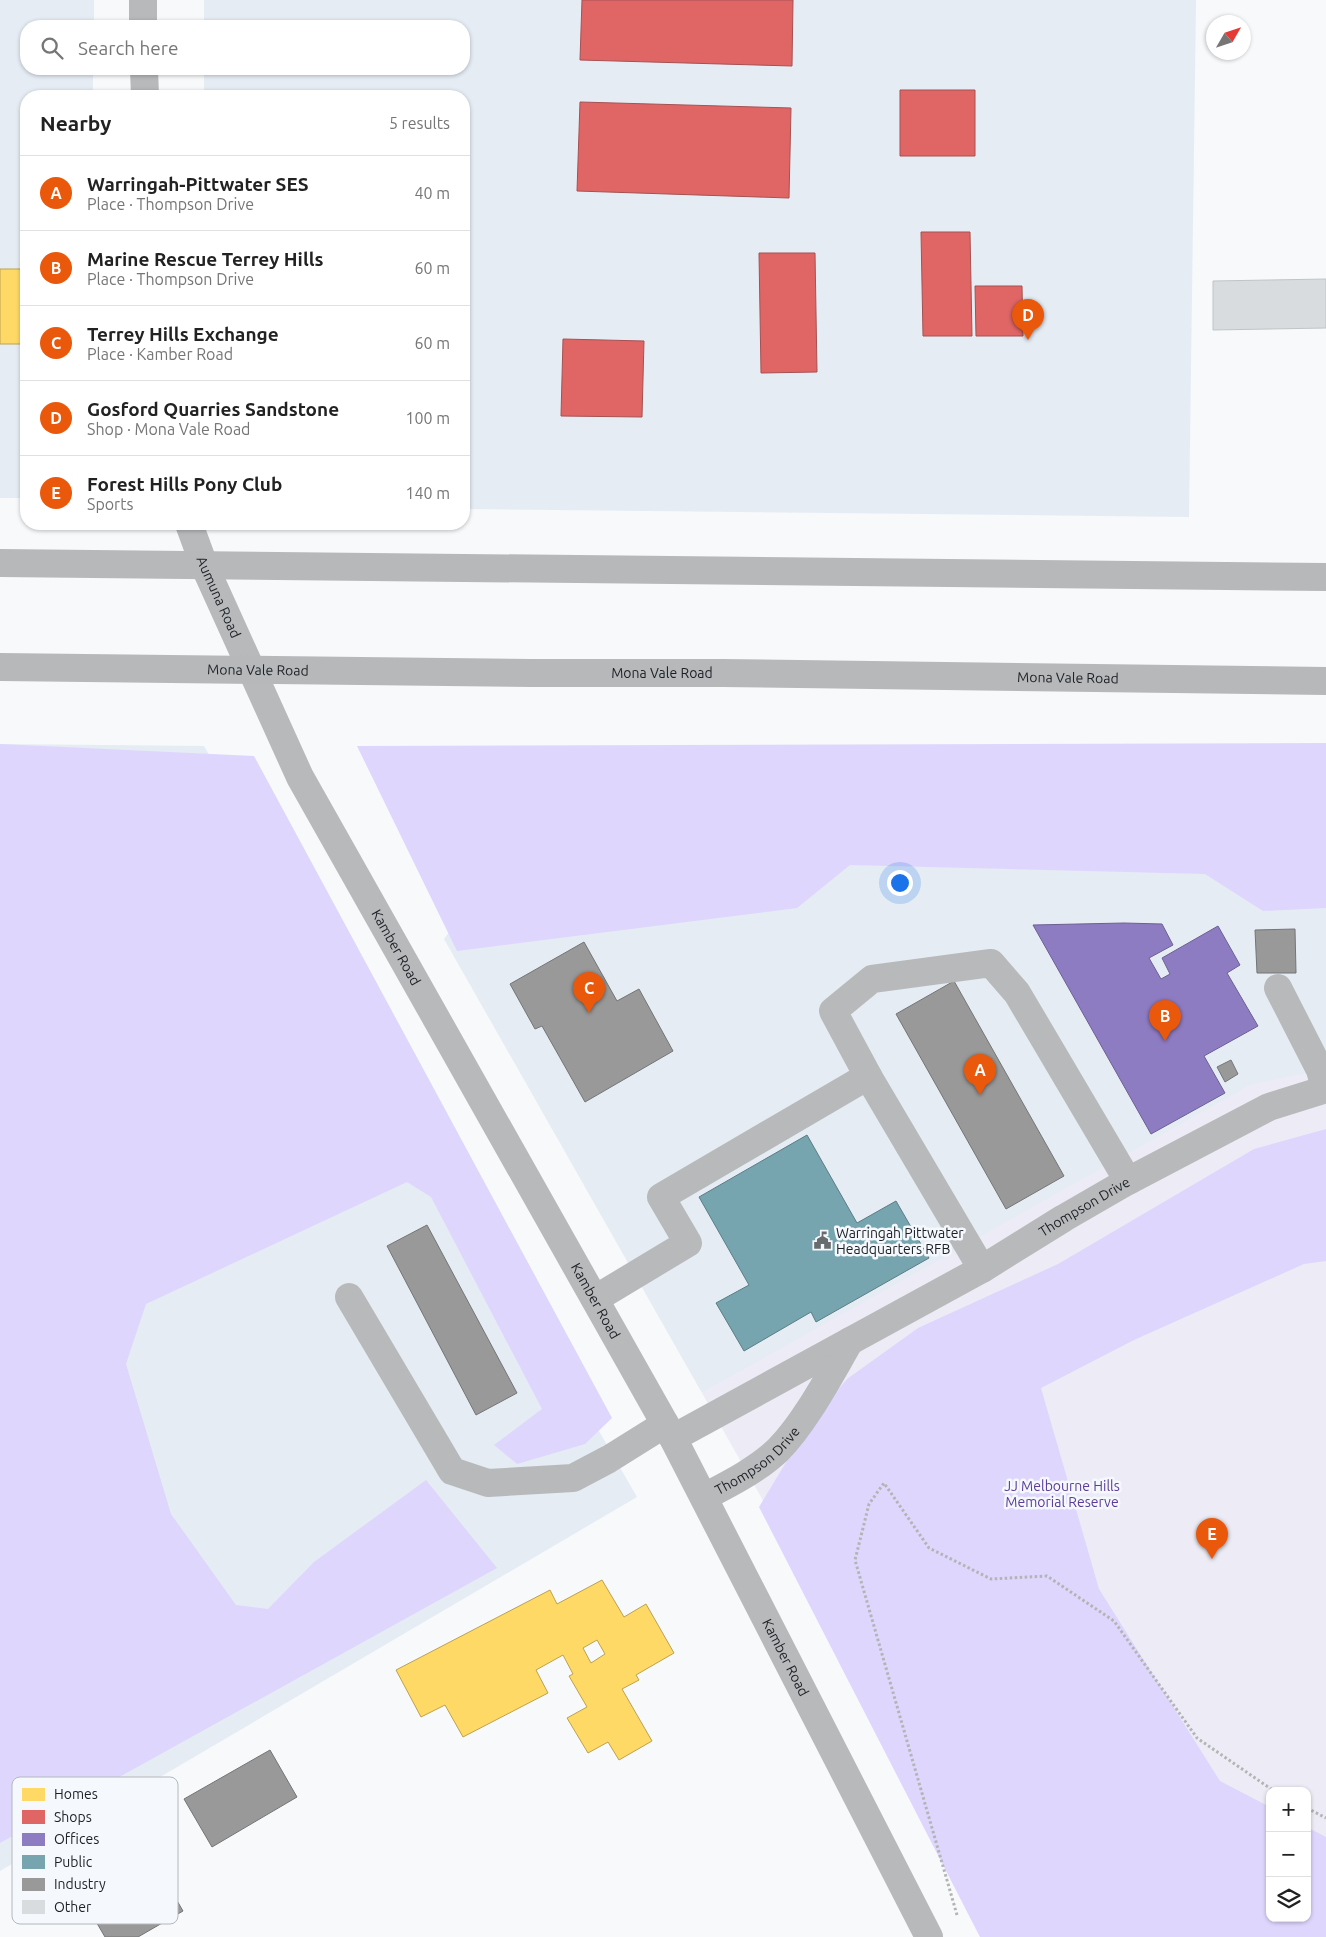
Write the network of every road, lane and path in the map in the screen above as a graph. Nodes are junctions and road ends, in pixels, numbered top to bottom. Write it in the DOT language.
graph roads {
  1 [pos="143,0"];
  2 [pos="143,20"];
  3 [pos="144,75"];
  4 [pos="145,90"];
  5 [pos="191,530"];
  6 [pos="0,563"];
  7 [pos="204,565"];
  8 [pos="1326,577"];
  9 [pos="0,667"];
  10 [pos="251,670"];
  11 [pos="1326,681"];
  12 [pos="1278,988"];
  13 [pos="868,1076"];
  14 [pos="1326,1089"];
  15 [pos="1128,1182"];
  16 [pos="982,1269"];
  17 [pos="349,1298"];
  18 [pos="595,1299"];
  19 [pos="851,1340"];
  20 [pos="669,1431"];
  21 [pos="704,1497"];
  22 [pos="1268,1787"];
  23 [pos="1311,1810"];
  24 [pos="1326,1818"];
  25 [pos="958,1918"];
  26 [pos="929,1937"];
  1 -- 2 [label="street"];
  3 -- 4 [label="street"];
  5 -- 7 [label="street, Aumuna Road"];
  6 -- 7 [label="highway"];
  7 -- 8 [label="highway"];
  7 -- 10 [label="street, Aumuna Road"];
  9 -- 10 [label="highway, Mona Vale Road"];
  10 -- 11 [label="highway, Mona Vale Road"];
  10 -- 18 [label="street, Kamber Road"];
  12 -- 14 [label="street"];
  13 -- 15 [label="street"];
  13 -- 16 [label="street"];
  13 -- 18 [label="street"];
  14 -- 15 [label="street, Thompson Drive"];
  15 -- 16 [label="street, Thompson Drive"];
  16 -- 19 [label="street, Thompson Drive"];
  17 -- 20 [label="street, Thompson Drive"];
  18 -- 20 [label="street, Kamber Road"];
  19 -- 20 [label="street, Thompson Drive"];
  19 -- 21 [label="street, Thompson Drive"];
  20 -- 21 [label="street, Kamber Road"];
  21 -- 26 [label="street, Kamber Road"];
  22 -- 25 [label="path"];
  23 -- 24 [label="path"];
}
